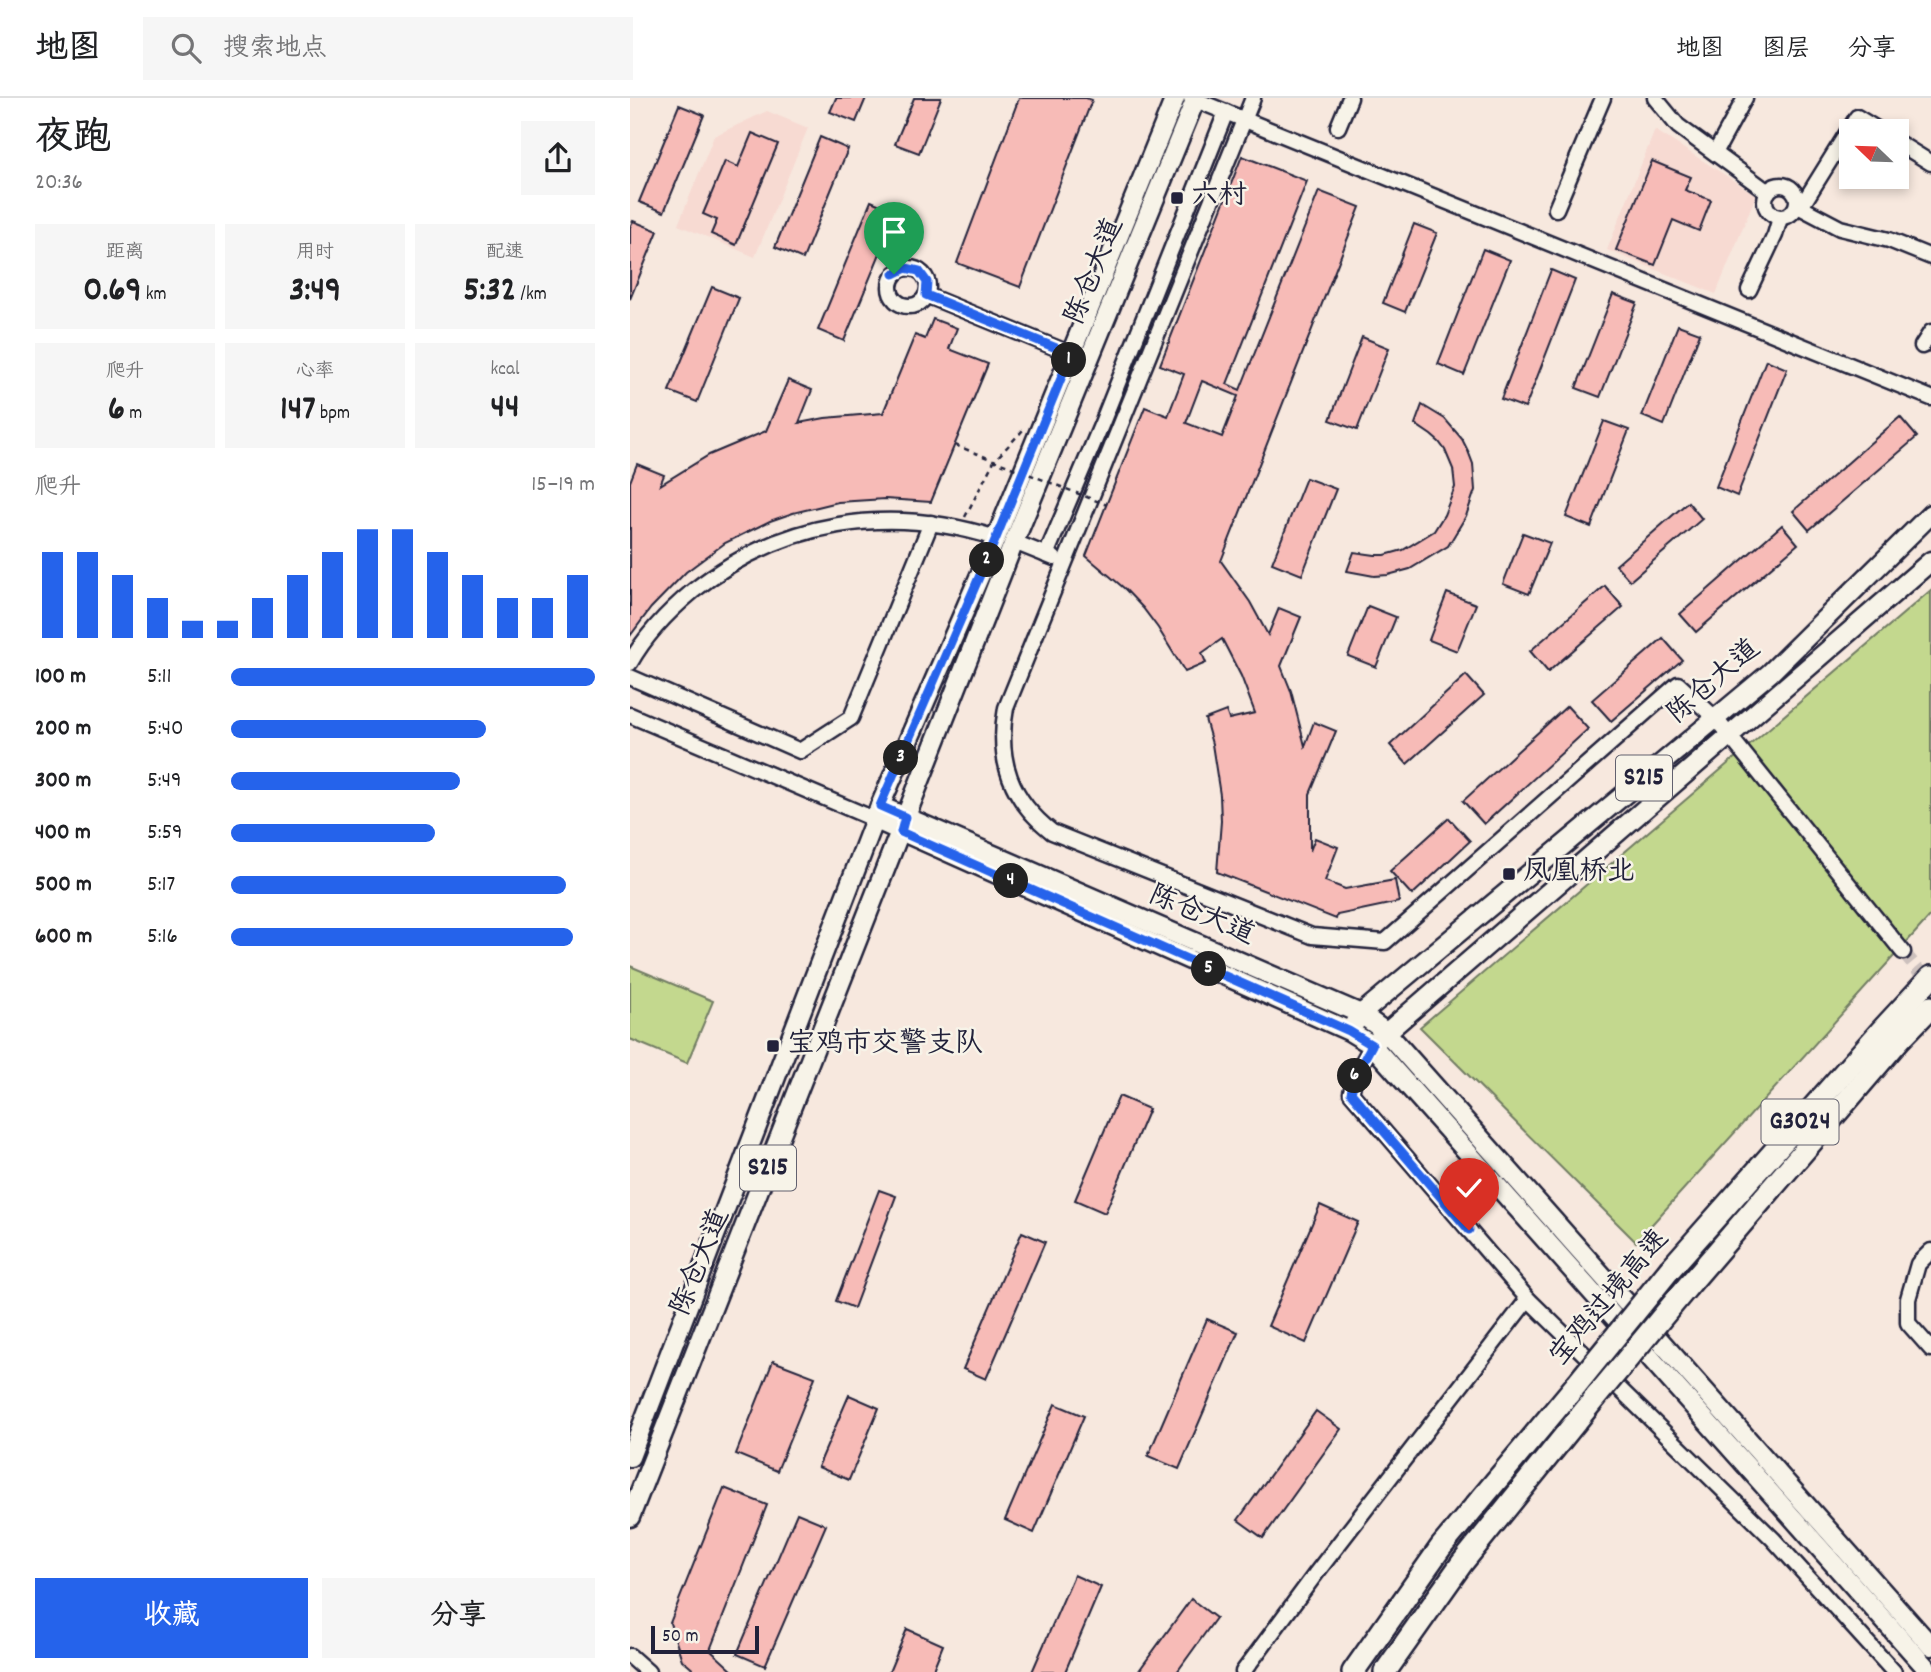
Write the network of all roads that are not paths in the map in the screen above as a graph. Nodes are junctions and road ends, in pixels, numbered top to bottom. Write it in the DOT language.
graph roads {
  1 [pos="1175,98"];
  2 [pos="1253,98"];
  3 [pos="1350,98"];
  4 [pos="1603,98"];
  5 [pos="1745,98"];
  6 [pos="1194,99"];
  7 [pos="1662,101"];
  8 [pos="1226,112"];
  9 [pos="1245,120"];
  10 [pos="1338,127"];
  11 [pos="1839,145"];
  12 [pos="1909,149"];
  13 [pos="1715,153"];
  14 [pos="1931,163"];
  15 [pos="1768,192"];
  16 [pos="1799,206"];
  17 [pos="1556,209"];
  18 [pos="1780,218"];
  19 [pos="1931,257"];
  20 [pos="1749,290"];
  21 [pos="926,295"];
  22 [pos="1931,331"];
  23 [pos="1922,346"];
  24 [pos="1071,354"];
  25 [pos="1931,398"];
  26 [pos="1931,514"];
  27 [pos="931,523"];
  28 [pos="996,538"];
  29 [pos="1014,542"];
  30 [pos="1046,555"];
  31 [pos="1931,561"];
  32 [pos="1065,562"];
  33 [pos="630,663"];
  34 [pos="630,677"];
  35 [pos="630,715"];
  36 [pos="1716,719"];
  37 [pos="1729,736"];
  38 [pos="877,813"];
  39 [pos="903,825"];
  40 [pos="1903,952"];
  41 [pos="1931,967"];
  42 [pos="1931,977"];
  43 [pos="1931,1007"];
  44 [pos="1362,1014"];
  45 [pos="1931,1018"];
  46 [pos="1349,1031"];
  47 [pos="1387,1033"];
  48 [pos="1890,1036"];
  49 [pos="1372,1045"];
  50 [pos="1931,1251"];
  51 [pos="1528,1299"];
  52 [pos="1931,1349"];
  53 [pos="630,1457"];
  54 [pos="630,1517"];
  55 [pos="1931,1646"];
  56 [pos="630,1656"];
  57 [pos="648,1672"];
  58 [pos="1242,1672"];
  59 [pos="1353,1672"];
  60 [pos="1385,1672"];
  61 [pos="1894,1672"];
  62 [pos="1930,1672"];
  1 -- 24 [label="main road, 陈仓大道 / S215"];
  2 -- 9 [label="street"];
  3 -- 10 [label="street"];
  4 -- 17 [label="street"];
  5 -- 13 [label="street"];
  6 -- 8 [label="street"];
  6 -- 29 [label="main road, 陈仓大道 / S215"];
  7 -- 13 [label="street"];
  8 -- 9 [label="street"];
  8 -- 30 [label="street"];
  9 -- 25 [label="street"];
  9 -- 32 [label="street"];
  11 -- 16 [label="street"];
  12 -- 14 [label="street"];
  13 -- 15 [label="street"];
  15 -- 16 [label="street"];
  15 -- 18 [label="street"];
  16 -- 18 [label="street"];
  16 -- 19 [label="street"];
  18 -- 20 [label="street"];
  21 -- 24 [label="street"];
  22 -- 23 [label="street"];
  24 -- 28 [label="main road, 陈仓大道 / S215"];
  26 -- 36 [label="main road, 陈仓大道 / S215"];
  27 -- 28 [label="street"];
  27 -- 33 [label="street"];
  27 -- 34 [label="street"];
  28 -- 38 [label="main road, 陈仓大道 / S215"];
  29 -- 30 [label="street"];
  29 -- 39 [label="main road, 陈仓大道 / S215"];
  30 -- 32 [label="street"];
  31 -- 37 [label="main road"];
  32 -- 36 [label="street"];
  35 -- 38 [label="street"];
  36 -- 37 [label="street"];
  36 -- 44 [label="main road, 陈仓大道 / S215"];
  37 -- 40 [label="street"];
  37 -- 47 [label="main road"];
  38 -- 39 [label="main road, 陈仓大道"];
  38 -- 53 [label="main road, 陈仓大道 / S215"];
  39 -- 44 [label="main road, 陈仓大道"];
  39 -- 46 [label="main road, 陈仓大道"];
  39 -- 54 [label="main road, 陈仓大道 / S215"];
  41 -- 48 [label="highway"];
  42 -- 48 [label="highway, 宝鸡过境高速 / G3024"];
  43 -- 48 [label="highway, 宝鸡过境高速 / G3024"];
  44 -- 46 [label="main road, 陈仓大道 / S215"];
  44 -- 47 [label="main road"];
  45 -- 48 [label="highway"];
  46 -- 49 [label="main road, 陈仓大道"];
  47 -- 49 [label="main road"];
  47 -- 55 [label="main road"];
  48 -- 59 [label="highway, 宝鸡过境高速 / G3024, bridge"];
  48 -- 60 [label="highway, 宝鸡过境高速 / G3024, bridge"];
  49 -- 51 [label="street"];
  49 -- 62 [label="main road, 陈仓大道"];
  50 -- 52 [label="street"];
  51 -- 58 [label="street"];
  51 -- 61 [label="street"];
  56 -- 57 [label="street"];
}
